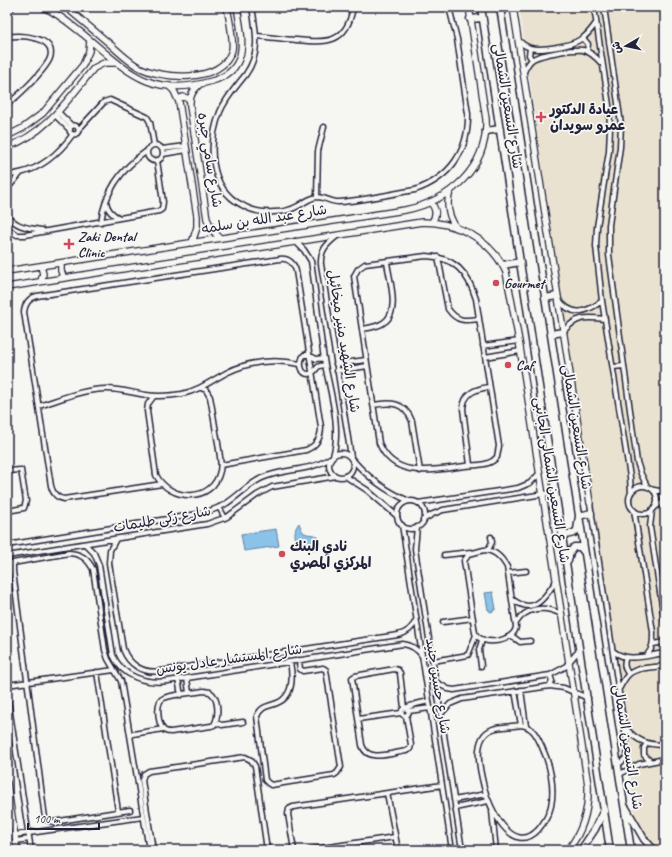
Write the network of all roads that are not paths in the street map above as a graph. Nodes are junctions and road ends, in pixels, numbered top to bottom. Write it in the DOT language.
graph roads {
  1 [pos="12,7"];
  2 [pos="43,7"];
  3 [pos="66,7"];
  4 [pos="227,7"];
  5 [pos="237,7"];
  6 [pos="252,7"];
  7 [pos="353,7"];
  8 [pos="449,7"];
  9 [pos="469,7"];
  10 [pos="481,7"];
  11 [pos="502,7"];
  12 [pos="513,7"];
  13 [pos="594,7"];
  14 [pos="604,7"];
  15 [pos="7,8"];
  16 [pos="482,18"];
  17 [pos="470,19"];
  18 [pos="596,23"];
  19 [pos="256,36"];
  20 [pos="7,37"];
  21 [pos="583,38"];
  22 [pos="90,40"];
  23 [pos="519,41"];
  24 [pos="530,48"];
  25 [pos="587,52"];
  26 [pos="532,60"];
  27 [pos="117,63"];
  28 [pos="223,63"];
  29 [pos="602,64"];
  30 [pos="83,65"];
  31 [pos="143,69"];
  32 [pos="232,69"];
  33 [pos="91,71"];
  34 [pos="524,72"];
  35 [pos="138,78"];
  36 [pos="199,84"];
  37 [pos="169,86"];
  38 [pos="178,99"];
  39 [pos="190,99"];
  40 [pos="7,104"];
  41 [pos="56,113"];
  42 [pos="324,127"];
  43 [pos="71,128"];
  44 [pos="79,129"];
  45 [pos="500,129"];
  46 [pos="486,131"];
  47 [pos="74,134"];
  48 [pos="7,136"];
  49 [pos="154,145"];
  50 [pos="7,147"];
  51 [pos="186,148"];
  52 [pos="147,151"];
  53 [pos="162,152"];
  54 [pos="157,160"];
  55 [pos="20,173"];
  56 [pos="606,175"];
  57 [pos="7,176"];
  58 [pos="616,177"];
  59 [pos="7,189"];
  60 [pos="450,191"];
  61 [pos="317,197"];
  62 [pos="106,201"];
  63 [pos="430,202"];
  64 [pos="7,214"];
  65 [pos="206,215"];
  66 [pos="197,216"];
  67 [pos="120,218"];
  68 [pos="101,222"];
  69 [pos="432,222"];
  70 [pos="456,227"];
  71 [pos="7,228"];
  72 [pos="45,231"];
  73 [pos="338,235"];
  74 [pos="220,238"];
  75 [pos="295,241"];
  76 [pos="192,243"];
  77 [pos="438,257"];
  78 [pos="320,259"];
  79 [pos="311,261"];
  80 [pos="386,262"];
  81 [pos="520,262"];
  82 [pos="61,263"];
  83 [pos="503,265"];
  84 [pos="41,266"];
  85 [pos="7,271"];
  86 [pos="506,272"];
  87 [pos="64,278"];
  88 [pos="41,281"];
  89 [pos="7,287"];
  90 [pos="557,296"];
  91 [pos="545,298"];
  92 [pos="602,301"];
  93 [pos="479,319"];
  94 [pos="605,319"];
  95 [pos="362,329"];
  96 [pos="563,332"];
  97 [pos="551,334"];
  98 [pos="519,341"];
  99 [pos="483,346"];
  100 [pos="520,351"];
  101 [pos="309,354"];
  102 [pos="485,357"];
  103 [pos="324,358"];
  104 [pos="366,360"];
  105 [pos="300,364"];
  106 [pos="336,364"];
  107 [pos="325,365"];
  108 [pos="367,366"];
  109 [pos="624,366"];
  110 [pos="612,367"];
  111 [pos="337,371"];
  112 [pos="312,372"];
  113 [pos="489,386"];
  114 [pos="201,388"];
  115 [pos="154,396"];
  116 [pos="373,405"];
  117 [pos="39,406"];
  118 [pos="332,457"];
  119 [pos="352,458"];
  120 [pos="470,465"];
  121 [pos="221,466"];
  122 [pos="7,471"];
  123 [pos="420,471"];
  124 [pos="539,474"];
  125 [pos="336,476"];
  126 [pos="345,476"];
  127 [pos="162,484"];
  128 [pos="647,486"];
  129 [pos="653,490"];
  130 [pos="556,492"];
  131 [pos="665,492"];
  132 [pos="631,493"];
  133 [pos="542,494"];
  134 [pos="409,501"];
  135 [pos="665,501"];
  136 [pos="418,503"];
  137 [pos="590,503"];
  138 [pos="219,507"];
  139 [pos="654,508"];
  140 [pos="634,510"];
  141 [pos="7,511"];
  142 [pos="591,513"];
  143 [pos="397,516"];
  144 [pos="579,516"];
  145 [pos="224,518"];
  146 [pos="423,520"];
  147 [pos="402,525"];
  148 [pos="418,527"];
  149 [pos="561,528"];
  150 [pos="491,537"];
  151 [pos="116,539"];
  152 [pos="85,544"];
  153 [pos="7,545"];
  154 [pos="46,550"];
  155 [pos="488,550"];
  156 [pos="38,551"];
  157 [pos="472,552"];
  158 [pos="444,555"];
  159 [pos="7,556"];
  160 [pos="47,556"];
  161 [pos="586,556"];
  162 [pos="39,558"];
  163 [pos="13,563"];
  164 [pos="7,564"];
  165 [pos="567,566"];
  166 [pos="526,571"];
  167 [pos="508,573"];
  168 [pos="556,581"];
  169 [pos="512,599"];
  170 [pos="525,606"];
  171 [pos="537,607"];
  172 [pos="526,612"];
  173 [pos="561,614"];
  174 [pos="473,618"];
  175 [pos="416,620"];
  176 [pos="443,622"];
  177 [pos="516,624"];
  178 [pos="665,625"];
  179 [pos="476,636"];
  180 [pos="512,636"];
  181 [pos="377,638"];
  182 [pos="482,640"];
  183 [pos="530,641"];
  184 [pos="665,642"];
  185 [pos="653,644"];
  186 [pos="379,648"];
  187 [pos="580,650"];
  188 [pos="613,651"];
  189 [pos="665,653"];
  190 [pos="647,655"];
  191 [pos="422,656"];
  192 [pos="626,657"];
  193 [pos="299,660"];
  194 [pos="433,661"];
  195 [pos="290,662"];
  196 [pos="569,663"];
  197 [pos="481,666"];
  198 [pos="665,666"];
  199 [pos="114,670"];
  200 [pos="167,670"];
  201 [pos="97,672"];
  202 [pos="629,674"];
  203 [pos="550,675"];
  204 [pos="187,678"];
  205 [pos="178,679"];
  206 [pos="168,681"];
  207 [pos="27,682"];
  208 [pos="436,682"];
  209 [pos="7,685"];
  210 [pos="550,686"];
  211 [pos="461,689"];
  212 [pos="619,689"];
  213 [pos="521,690"];
  214 [pos="515,691"];
  215 [pos="574,692"];
  216 [pos="7,693"];
  217 [pos="190,693"];
  218 [pos="181,694"];
  219 [pos="588,698"];
  220 [pos="462,699"];
  221 [pos="429,701"];
  222 [pos="430,708"];
  223 [pos="405,711"];
  224 [pos="441,714"];
  225 [pos="358,719"];
  226 [pos="243,722"];
  227 [pos="216,723"];
  228 [pos="521,725"];
  229 [pos="526,726"];
  230 [pos="625,727"];
  231 [pos="162,729"];
  232 [pos="133,734"];
  233 [pos="647,743"];
  234 [pos="665,744"];
  235 [pos="665,759"];
  236 [pos="650,761"];
  237 [pos="619,764"];
  238 [pos="450,774"];
  239 [pos="620,774"];
  240 [pos="440,776"];
  241 [pos="7,783"];
  242 [pos="442,785"];
  243 [pos="387,793"];
  244 [pos="486,794"];
  245 [pos="454,800"];
  246 [pos="488,801"];
  247 [pos="625,805"];
  248 [pos="455,808"];
  249 [pos="130,810"];
  250 [pos="492,810"];
  251 [pos="604,810"];
  252 [pos="118,811"];
  253 [pos="144,817"];
  254 [pos="28,833"];
  255 [pos="15,835"];
  256 [pos="395,837"];
  257 [pos="29,839"];
  258 [pos="16,841"];
  259 [pos="17,850"];
  260 [pos="31,850"];
  261 [pos="149,850"];
  262 [pos="153,850"];
  263 [pos="267,850"];
  264 [pos="294,850"];
  265 [pos="309,850"];
  266 [pos="398,850"];
  267 [pos="452,850"];
  268 [pos="462,850"];
  269 [pos="496,850"];
  270 [pos="568,850"];
  271 [pos="581,850"];
  272 [pos="610,850"];
  273 [pos="631,850"];
  274 [pos="654,850"];
  1 -- 15 [label="main road"];
  2 -- 22 [label="main road"];
  3 -- 31 [label="main road"];
  4 -- 28 [label="main road"];
  5 -- 32 [label="main road"];
  6 -- 19 [label="street"];
  7 -- 19 [label="street"];
  8 -- 61 [label="street"];
  9 -- 17 [label="main road"];
  10 -- 16 [label="main road, شارع التسعين الشمالى"];
  11 -- 91 [label="main road, شارع التسعين الشمالى"];
  12 -- 23 [label="main road"];
  13 -- 18 [label="street"];
  14 -- 58 [label="street"];
  16 -- 17 [label="main road"];
  16 -- 45 [label="main road, شارع التسعين الشمالى"];
  17 -- 46 [label="main road"];
  18 -- 21 [label="street"];
  18 -- 29 [label="street"];
  19 -- 61 [label="street"];
  20 -- 40 [label="street"];
  21 -- 24 [label="street"];
  21 -- 25 [label="street"];
  22 -- 27 [label="main road"];
  22 -- 30 [label="main road"];
  23 -- 24 [label="street"];
  23 -- 34 [label="main road"];
  24 -- 26 [label="street"];
  25 -- 26 [label="street"];
  25 -- 29 [label="street"];
  26 -- 34 [label="street"];
  27 -- 33 [label="main road"];
  27 -- 35 [label="main road"];
  28 -- 31 [label="main road"];
  28 -- 32 [label="main road"];
  29 -- 56 [label="street"];
  30 -- 33 [label="main road"];
  30 -- 48 [label="main road"];
  31 -- 35 [label="main road"];
  32 -- 36 [label="main road"];
  33 -- 41 [label="main road"];
  34 -- 90 [label="main road"];
  35 -- 37 [label="main road"];
  36 -- 37 [label="main road"];
  36 -- 39 [label="main road, شارع سامي جبره"];
  37 -- 38 [label="main road, شارع سامي جبره"];
  38 -- 39 [label="main road"];
  38 -- 51 [label="main road, شارع سامي جبره"];
  39 -- 65 [label="main road, شارع سامي جبره"];
  41 -- 43 [label="street"];
  41 -- 50 [label="main road"];
  42 -- 61 [label="street"];
  43 -- 44 [label="street"];
  43 -- 47 [label="street"];
  44 -- 47 [label="street"];
  44 -- 49 [label="street"];
  45 -- 46 [label="main road"];
  45 -- 81 [label="main road, شارع التسعين الشمالى"];
  46 -- 60 [label="main road, شارع عبد الله بن سلمه"];
  47 -- 55 [label="street"];
  49 -- 52 [label="street"];
  49 -- 53 [label="street"];
  51 -- 53 [label="street"];
  51 -- 66 [label="main road, شارع سامي جبره"];
  52 -- 54 [label="street"];
  52 -- 62 [label="street"];
  53 -- 54 [label="street"];
  54 -- 67 [label="street"];
  55 -- 57 [label="street"];
  55 -- 59 [label="street"];
  56 -- 58 [label="street"];
  56 -- 92 [label="street"];
  58 -- 109 [label="street"];
  60 -- 63 [label="main road, شارع عبد الله بن سلمه"];
  60 -- 70 [label="main road"];
  62 -- 67 [label="street"];
  62 -- 68 [label="street"];
  63 -- 69 [label="main road"];
  63 -- 74 [label="main road, شارع عبد الله بن سلمه"];
  64 -- 72 [label="street"];
  65 -- 66 [label="main road"];
  65 -- 74 [label="main road, شارع سامي جبره"];
  66 -- 76 [label="main road, شارع سامي جبره"];
  67 -- 68 [label="street"];
  68 -- 72 [label="street"];
  69 -- 70 [label="main road, شارع عبد الله بن سلمه"];
  69 -- 73 [label="main road, شارع عبد الله بن سلمه"];
  70 -- 83 [label="main road, شارع عبد الله بن سلمه"];
  71 -- 72 [label="street"];
  73 -- 75 [label="main road, شارع عبد الله بن سلمه"];
  73 -- 78 [label="street, شارع الشهيد منير ميخائيل"];
  74 -- 76 [label="main road, شارع عبد الله بن سلمه"];
  75 -- 79 [label="street, شارع الشهيد منير ميخائيل"];
  75 -- 87 [label="main road, شارع عبد الله بن سلمه"];
  76 -- 82 [label="main road, شارع عبد الله بن سلمه"];
  77 -- 80 [label="street"];
  77 -- 93 [label="street"];
  77 -- 93 [label="street"];
  78 -- 79 [label="street"];
  78 -- 106 [label="street, شارع الشهيد منير ميخائيل"];
  79 -- 103 [label="street, شارع الشهيد منير ميخائيل"];
  80 -- 95 [label="street"];
  80 -- 95 [label="street"];
  81 -- 83 [label="main road"];
  81 -- 130 [label="main road, شارع التسعين الشمالى"];
  82 -- 84 [label="main road, شارع عبد الله بن سلمه"];
  82 -- 87 [label="main road"];
  83 -- 86 [label="main road, شارع عبد الله بن سلمه"];
  84 -- 85 [label="main road, شارع عبد الله بن سلمه"];
  84 -- 88 [label="main road"];
  86 -- 98 [label="main road, شارع التسعين الشمالى الجانبى"];
  87 -- 88 [label="main road, شارع عبد الله بن سلمه"];
  88 -- 89 [label="main road, شارع عبد الله بن سلمه"];
  90 -- 91 [label="main road"];
  90 -- 92 [label="street"];
  90 -- 96 [label="main road"];
  91 -- 97 [label="main road, شارع التسعين الشمالى"];
  92 -- 94 [label="street"];
  93 -- 99 [label="street"];
  94 -- 96 [label="street"];
  94 -- 110 [label="street"];
  95 -- 104 [label="street"];
  96 -- 97 [label="main road"];
  96 -- 137 [label="main road"];
  97 -- 144 [label="main road, شارع التسعين الشمالى"];
  98 -- 99 [label="street"];
  98 -- 100 [label="main road, شارع التسعين الشمالى الجانبى"];
  99 -- 102 [label="street"];
  100 -- 102 [label="street"];
  100 -- 124 [label="main road, شارع التسعين الشمالى الجانبى"];
  101 -- 103 [label="street"];
  101 -- 105 [label="street"];
  101 -- 112 [label="street"];
  101 -- 117 [label="street"];
  102 -- 113 [label="street"];
  103 -- 107 [label="street, شارع الشهيد منير ميخائيل"];
  104 -- 106 [label="street"];
  104 -- 108 [label="street"];
  105 -- 112 [label="street"];
  105 -- 114 [label="street"];
  106 -- 111 [label="street, شارع الشهيد منير ميخائيل"];
  107 -- 112 [label="street"];
  107 -- 118 [label="street, شارع الشهيد منير ميخائيل"];
  108 -- 111 [label="street"];
  108 -- 116 [label="street"];
  109 -- 110 [label="street"];
  109 -- 128 [label="street"];
  110 -- 132 [label="street"];
  111 -- 119 [label="street, شارع الشهيد منير ميخائيل"];
  112 -- 121 [label="street"];
  113 -- 120 [label="street"];
  113 -- 120 [label="street"];
  114 -- 115 [label="street"];
  114 -- 121 [label="street"];
  115 -- 117 [label="street"];
  115 -- 127 [label="street"];
  116 -- 123 [label="street"];
  116 -- 123 [label="street"];
  117 -- 127 [label="street"];
  118 -- 119 [label="street"];
  118 -- 125 [label="street"];
  118 -- 138 [label="street, شارع زكى طليمات"];
  119 -- 126 [label="street"];
  119 -- 134 [label="street"];
  120 -- 123 [label="street"];
  121 -- 127 [label="street"];
  122 -- 141 [label="street"];
  124 -- 133 [label="main road, شارع التسعين الشمالى الجانبى"];
  124 -- 136 [label="street"];
  125 -- 126 [label="street"];
  125 -- 145 [label="street, شارع زكى طليمات"];
  126 -- 143 [label="street"];
  128 -- 129 [label="street"];
  128 -- 132 [label="street"];
  129 -- 131 [label="street"];
  129 -- 139 [label="street"];
  130 -- 133 [label="street"];
  130 -- 149 [label="main road, شارع التسعين الشمالى"];
  132 -- 140 [label="street"];
  133 -- 146 [label="street"];
  133 -- 168 [label="main road, شارع التسعين الشمالى الجانبى"];
  134 -- 136 [label="street"];
  134 -- 143 [label="street"];
  135 -- 139 [label="street"];
  136 -- 146 [label="street"];
  137 -- 142 [label="street"];
  138 -- 145 [label="street"];
  138 -- 153 [label="street, شارع زكى طليمات"];
  139 -- 140 [label="street"];
  139 -- 178 [label="street"];
  140 -- 185 [label="street"];
  142 -- 144 [label="main road"];
  142 -- 188 [label="street"];
  143 -- 147 [label="street"];
  144 -- 149 [label="main road"];
  144 -- 161 [label="main road, شارع التسعين الشمالى"];
  145 -- 151 [label="street, شارع زكى طليمات"];
  146 -- 148 [label="street"];
  147 -- 148 [label="street"];
  147 -- 175 [label="street, شارع حسين جنيد"];
  148 -- 194 [label="street, شارع حسين جنيد"];
  149 -- 165 [label="main road, شارع التسعين الشمالى"];
  150 -- 155 [label="street"];
  151 -- 152 [label="street, شارع زكى طليمات"];
  151 -- 200 [label="street, شارع المستشار عادل يونس"];
  152 -- 154 [label="street, شارع زكى طليمات"];
  152 -- 206 [label="street, شارع المستشار عادل يونس"];
  154 -- 156 [label="street, شارع زكى طليمات"];
  154 -- 160 [label="street"];
  155 -- 157 [label="street"];
  155 -- 167 [label="street"];
  156 -- 159 [label="street, شارع زكى طليمات"];
  156 -- 162 [label="street"];
  157 -- 158 [label="street"];
  157 -- 174 [label="street"];
  160 -- 162 [label="street"];
  160 -- 199 [label="street"];
  161 -- 165 [label="main road"];
  161 -- 237 [label="main road, شارع التسعين الشمالى"];
  162 -- 163 [label="street"];
  163 -- 164 [label="street"];
  163 -- 207 [label="street"];
  165 -- 187 [label="main road, شارع التسعين الشمالى"];
  166 -- 167 [label="street"];
  167 -- 169 [label="street"];
  168 -- 171 [label="street"];
  168 -- 173 [label="main road, شارع التسعين الشمالى الجانبى"];
  169 -- 170 [label="street"];
  169 -- 177 [label="street"];
  170 -- 171 [label="street"];
  170 -- 172 [label="street"];
  171 -- 172 [label="street"];
  171 -- 173 [label="street"];
  172 -- 177 [label="street"];
  173 -- 196 [label="main road, شارع التسعين الشمالى الجانبى"];
  174 -- 176 [label="street"];
  174 -- 179 [label="street"];
  175 -- 181 [label="street, شارع المستشار عادل يونس"];
  175 -- 191 [label="street, شارع حسين جنيد"];
  177 -- 180 [label="street"];
  179 -- 182 [label="street"];
  179 -- 194 [label="street"];
  180 -- 182 [label="street"];
  180 -- 183 [label="street"];
  181 -- 186 [label="street"];
  181 -- 200 [label="street, شارع المستشار عادل يونس"];
  182 -- 197 [label="street"];
  184 -- 185 [label="street"];
  185 -- 190 [label="street"];
  186 -- 191 [label="street, شارع المستشار عادل يونس"];
  186 -- 193 [label="street, شارع المستشار عادل يونس"];
  187 -- 196 [label="street"];
  187 -- 219 [label="main road, شارع التسعين الشمالى"];
  188 -- 192 [label="street"];
  188 -- 212 [label="street"];
  189 -- 190 [label="street"];
  190 -- 192 [label="street"];
  191 -- 221 [label="street, شارع حسين جنيد"];
  192 -- 202 [label="street"];
  193 -- 195 [label="street, شارع المستشار عادل يونس"];
  193 -- 195 [label="street"];
  194 -- 208 [label="street, شارع حسين جنيد"];
  195 -- 204 [label="street, شارع المستشار عادل يونس"];
  196 -- 203 [label="street"];
  196 -- 215 [label="main road, شارع التسعين الشمالى الجانبى"];
  198 -- 202 [label="street"];
  199 -- 201 [label="street"];
  199 -- 253 [label="street"];
  200 -- 206 [label="street"];
  201 -- 207 [label="street"];
  201 -- 252 [label="street"];
  202 -- 212 [label="street"];
  203 -- 210 [label="street"];
  203 -- 211 [label="street"];
  204 -- 205 [label="street, شارع المستشار عادل يونس"];
  204 -- 217 [label="street"];
  205 -- 206 [label="street, شارع المستشار عادل يونس"];
  205 -- 218 [label="street"];
  207 -- 209 [label="street"];
  207 -- 252 [label="street"];
  208 -- 211 [label="street"];
  208 -- 224 [label="street, شارع حسين جنيد"];
  210 -- 213 [label="street"];
  210 -- 215 [label="street"];
  211 -- 220 [label="street"];
  212 -- 230 [label="street"];
  213 -- 214 [label="street"];
  213 -- 229 [label="street"];
  214 -- 220 [label="street"];
  214 -- 228 [label="street"];
  215 -- 219 [label="street"];
  215 -- 270 [label="main road, شارع التسعين الشمالى الجانبى"];
  216 -- 254 [label="street"];
  217 -- 218 [label="street"];
  217 -- 227 [label="street"];
  218 -- 231 [label="street"];
  219 -- 251 [label="main road, شارع التسعين الشمالى"];
  220 -- 224 [label="street"];
  221 -- 222 [label="street, شارع حسين جنيد"];
  221 -- 223 [label="street"];
  222 -- 223 [label="street"];
  222 -- 240 [label="street, شارع حسين جنيد"];
  223 -- 225 [label="street"];
  223 -- 225 [label="street"];
  223 -- 225 [label="street"];
  224 -- 238 [label="street, شارع حسين جنيد"];
  226 -- 227 [label="street"];
  227 -- 231 [label="street"];
  228 -- 229 [label="street"];
  228 -- 244 [label="street"];
  229 -- 250 [label="street"];
  230 -- 233 [label="street"];
  230 -- 237 [label="street"];
  231 -- 232 [label="street"];
  233 -- 234 [label="street"];
  233 -- 236 [label="street"];
  235 -- 236 [label="street"];
  236 -- 239 [label="street"];
  237 -- 239 [label="main road, شارع التسعين الشمالى"];
  238 -- 240 [label="street"];
  238 -- 245 [label="street, شارع حسين جنيد"];
  239 -- 247 [label="main road, شارع التسعين الشمالى"];
  240 -- 242 [label="street, شارع حسين جنيد"];
  241 -- 255 [label="main road"];
  242 -- 243 [label="street"];
  242 -- 267 [label="street, شارع حسين جنيد"];
  243 -- 256 [label="street"];
  243 -- 264 [label="street"];
  244 -- 245 [label="street"];
  244 -- 246 [label="street"];
  245 -- 248 [label="street, شارع حسين جنيد"];
  246 -- 248 [label="street"];
  246 -- 250 [label="street"];
  247 -- 273 [label="main road, شارع التسعين الشمالى"];
  247 -- 274 [label="main road"];
  248 -- 268 [label="street, شارع حسين جنيد"];
  249 -- 252 [label="street"];
  250 -- 269 [label="street"];
  251 -- 271 [label="main road"];
  251 -- 272 [label="main road, شارع التسعين الشمالى"];
  253 -- 254 [label="street"];
  253 -- 261 [label="street"];
  254 -- 255 [label="street"];
  254 -- 257 [label="street"];
  255 -- 258 [label="main road"];
  256 -- 265 [label="street"];
  256 -- 266 [label="street"];
  257 -- 258 [label="street"];
  257 -- 260 [label="street"];
  258 -- 259 [label="main road"];
  262 -- 263 [label="street"];
}
